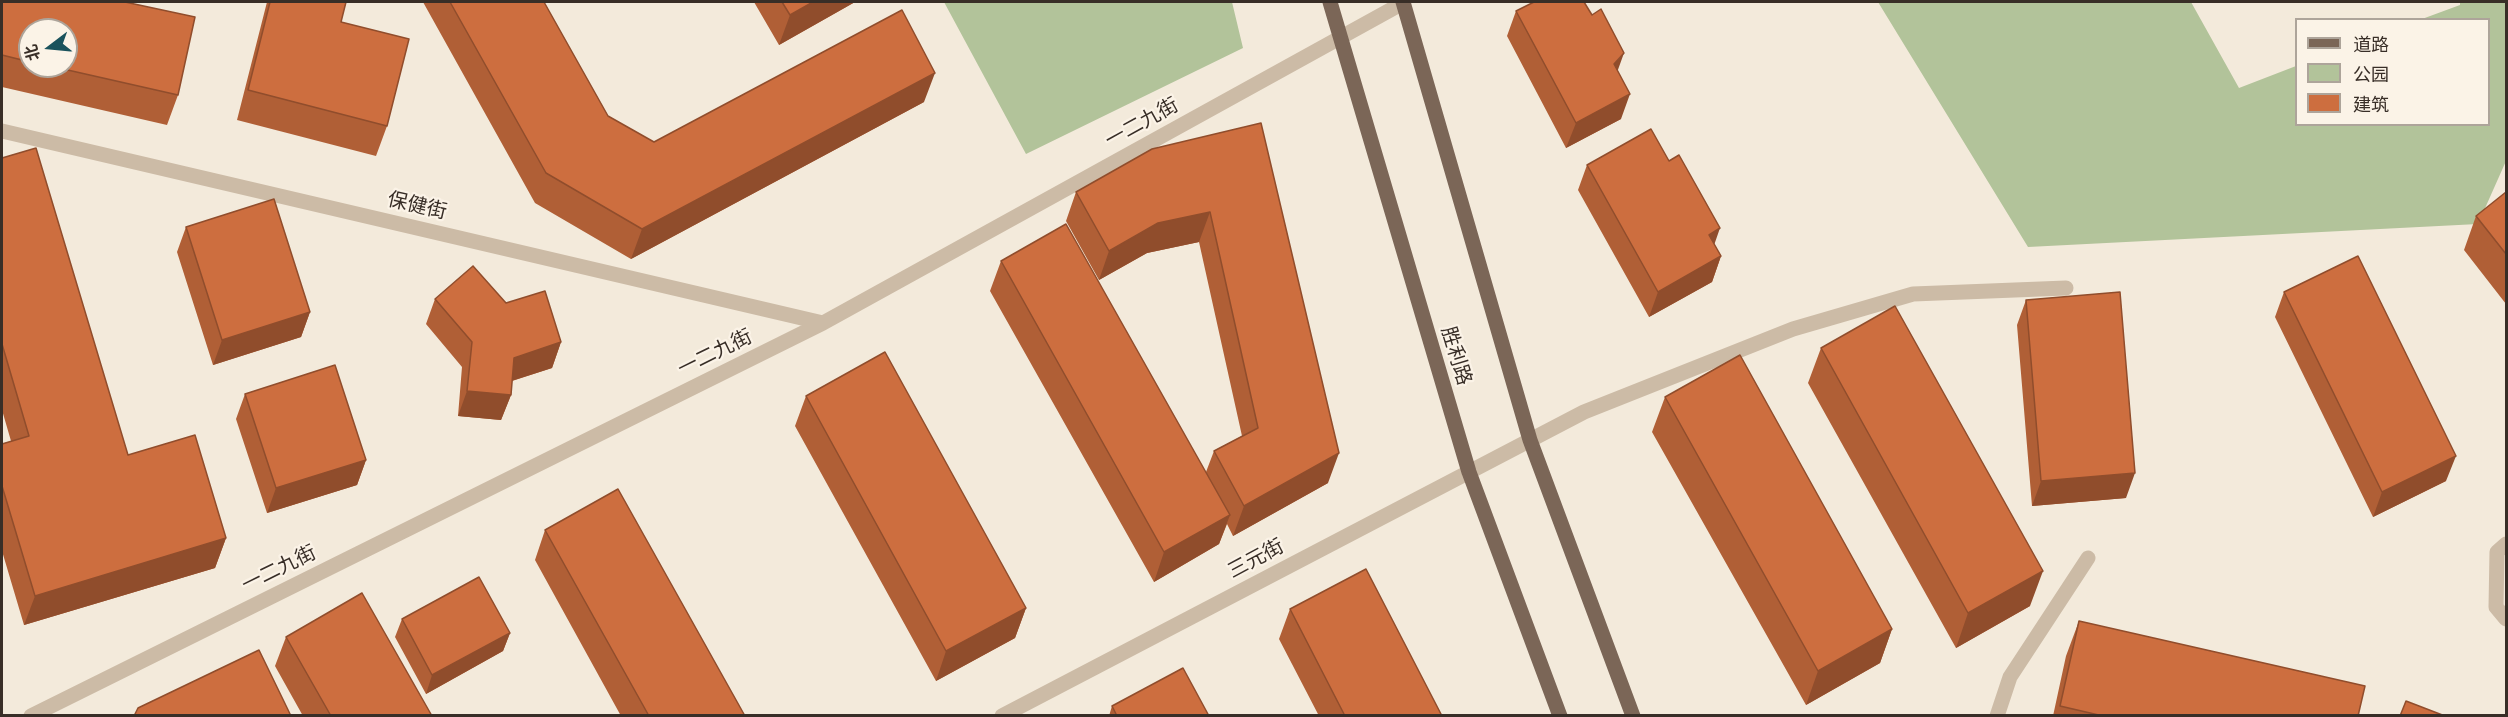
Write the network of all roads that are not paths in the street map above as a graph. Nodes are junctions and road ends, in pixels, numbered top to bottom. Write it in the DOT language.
graph roads {
  1 [pos="1330,2"];
  2 [pos="1403,2"];
  3 [pos="1340,38"];
  4 [pos="2,131"];
  5 [pos="2066,288"];
  6 [pos="823,323"];
  7 [pos="1530,440"];
  8 [pos="1469,472"];
  9 [pos="2506,544"];
  10 [pos="2088,558"];
  11 [pos="2506,619"];
  12 [pos="31,716"];
  13 [pos="1002,716"];
  14 [pos="1560,716"];
  15 [pos="1633,716"];
  16 [pos="1997,716"];
  1 -- 3 [label="main road, 胜利路"];
  2 -- 3 [label="street, 一二九街"];
  2 -- 7 [label="main road"];
  3 -- 6 [label="street, 一二九街"];
  3 -- 8 [label="main road, 胜利路"];
  4 -- 6 [label="street, 保健街"];
  5 -- 7 [label="street, 三元街"];
  6 -- 12 [label="street, 一二九街"];
  7 -- 8 [label="street, 三元街"];
  7 -- 15 [label="main road"];
  8 -- 13 [label="street, 三元街"];
  8 -- 14 [label="main road, 胜利路"];
  9 -- 11 [label="street"];
  10 -- 16 [label="street"];
}
